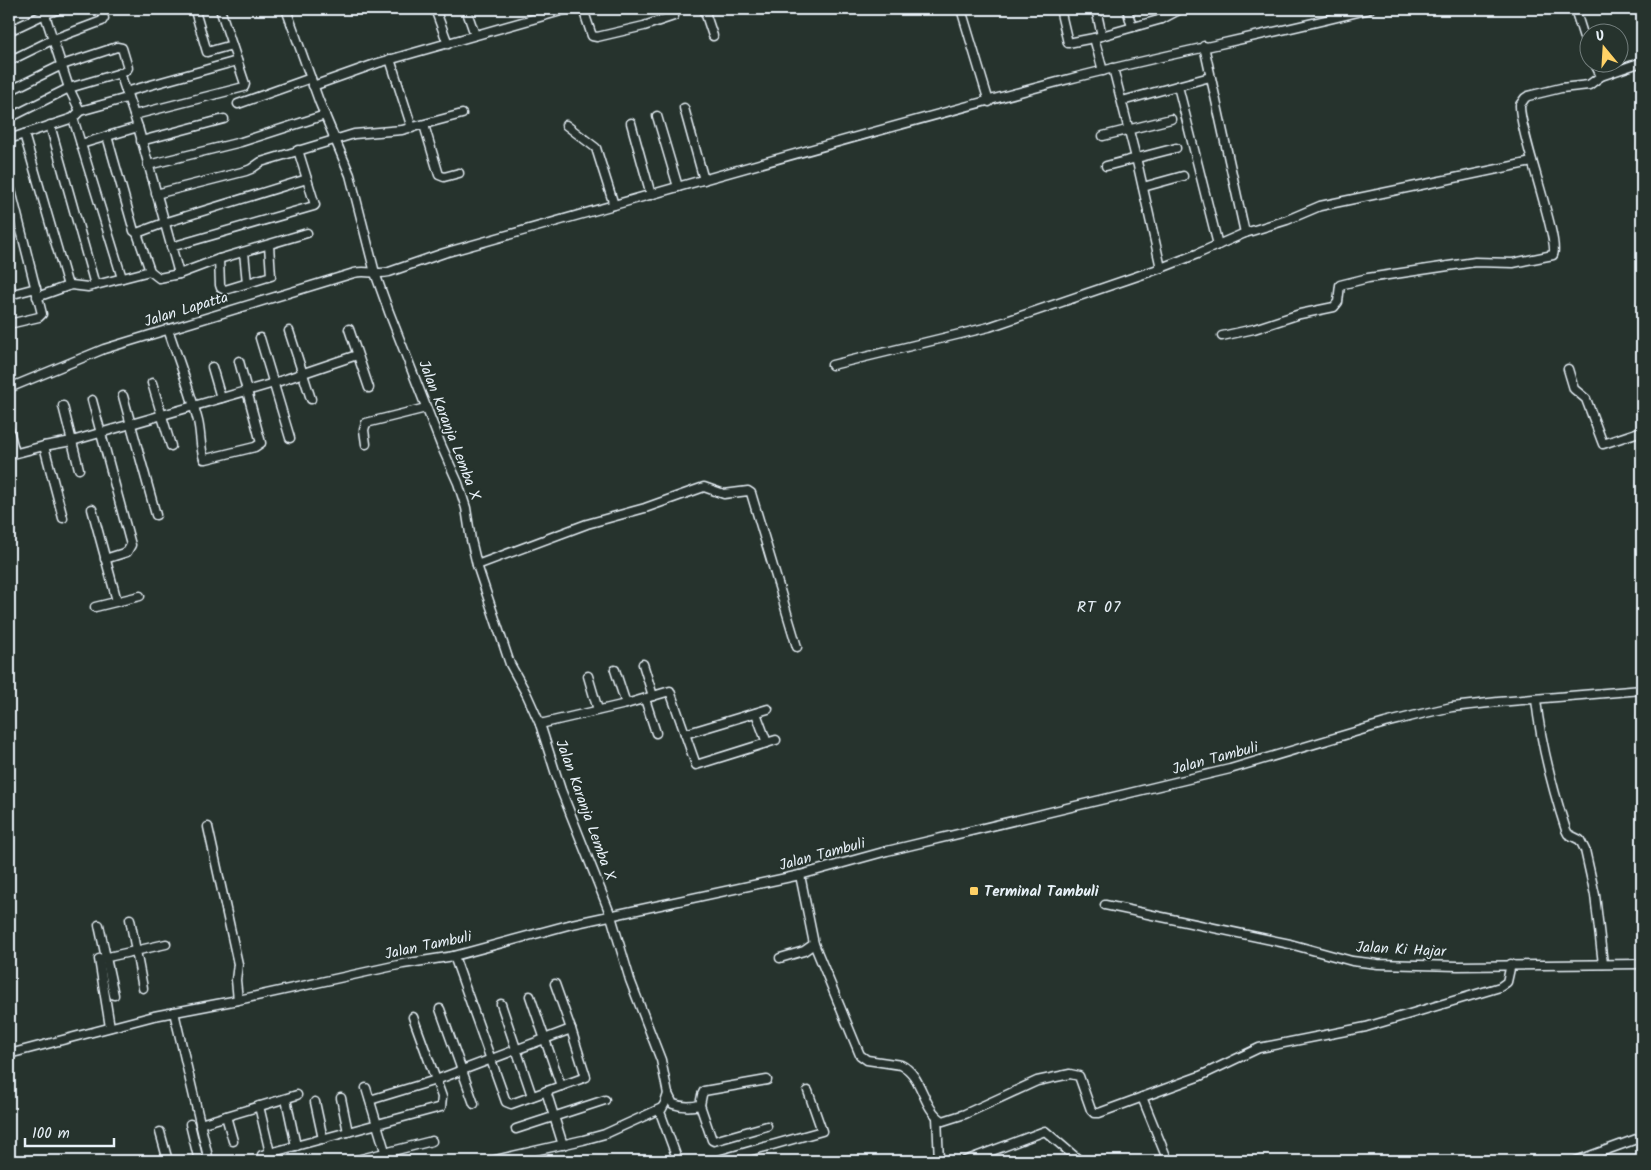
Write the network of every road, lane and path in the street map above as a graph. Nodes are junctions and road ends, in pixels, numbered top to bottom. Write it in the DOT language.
graph roads {
  1 [pos="60,9"];
  2 [pos="101,9"];
  3 [pos="198,9"];
  4 [pos="220,9"];
  5 [pos="286,9"];
  6 [pos="435,9"];
  7 [pos="466,9"];
  8 [pos="568,9"];
  9 [pos="583,9"];
  10 [pos="672,9"];
  11 [pos="704,9"];
  12 [pos="961,9"];
  13 [pos="1060,9"];
  14 [pos="1096,9"];
  15 [pos="1127,9"];
  16 [pos="1160,9"];
  17 [pos="1182,9"];
  18 [pos="1370,9"];
  19 [pos="1575,9"];
  20 [pos="44,11"];
  21 [pos="1162,19"];
  22 [pos="1579,22"];
  23 [pos="1132,27"];
  24 [pos="9,32"];
  25 [pos="475,35"];
  26 [pos="713,36"];
  27 [pos="1098,37"];
  28 [pos="54,40"];
  29 [pos="448,44"];
  30 [pos="232,45"];
  31 [pos="1204,46"];
  32 [pos="390,59"];
  33 [pos="9,61"];
  34 [pos="237,61"];
  35 [pos="1642,62"];
  36 [pos="62,65"];
  37 [pos="1113,68"];
  38 [pos="1102,71"];
  39 [pos="1599,72"];
  40 [pos="120,73"];
  41 [pos="1601,76"];
  42 [pos="1210,77"];
  43 [pos="312,82"];
  44 [pos="1178,86"];
  45 [pos="69,88"];
  46 [pos="9,91"];
  47 [pos="127,96"];
  48 [pos="1122,101"];
  49 [pos="988,102"];
  50 [pos="238,104"];
  51 [pos="684,108"];
  52 [pos="80,111"];
  53 [pos="462,114"];
  54 [pos="134,115"];
  55 [pos="325,115"];
  56 [pos="657,116"];
  57 [pos="9,118"];
  58 [pos="73,118"];
  59 [pos="224,119"];
  60 [pos="1171,119"];
  61 [pos="631,123"];
  62 [pos="424,124"];
  63 [pos="566,125"];
  64 [pos="50,126"];
  65 [pos="138,126"];
  66 [pos="412,128"];
  67 [pos="1129,129"];
  68 [pos="24,134"];
  69 [pos="107,136"];
  70 [pos="1103,136"];
  71 [pos="9,139"];
  72 [pos="335,139"];
  73 [pos="142,141"];
  74 [pos="81,144"];
  75 [pos="1176,148"];
  76 [pos="298,150"];
  77 [pos="1136,158"];
  78 [pos="1532,162"];
  79 [pos="148,165"];
  80 [pos="1106,166"];
  81 [pos="459,173"];
  82 [pos="1183,176"];
  83 [pos="307,179"];
  84 [pos="704,180"];
  85 [pos="9,182"];
  86 [pos="1143,187"];
  87 [pos="678,188"];
  88 [pos="156,194"];
  89 [pos="651,195"];
  90 [pos="614,206"];
  91 [pos="164,223"];
  92 [pos="1245,232"];
  93 [pos="137,234"];
  94 [pos="307,234"];
  95 [pos="269,245"];
  96 [pos="1218,245"];
  97 [pos="171,247"];
  98 [pos="244,252"];
  99 [pos="219,259"];
  100 [pos="1161,268"];
  101 [pos="150,271"];
  102 [pos="375,273"];
  103 [pos="178,274"];
  104 [pos="122,278"];
  105 [pos="9,283"];
  106 [pos="247,283"];
  107 [pos="95,285"];
  108 [pos="68,286"];
  109 [pos="36,293"];
  110 [pos="10,295"];
  111 [pos="9,324"];
  112 [pos="168,329"];
  113 [pos="349,330"];
  114 [pos="289,331"];
  115 [pos="1222,336"];
  116 [pos="260,338"];
  117 [pos="357,355"];
  118 [pos="239,361"];
  119 [pos="832,365"];
  120 [pos="212,367"];
  121 [pos="1568,368"];
  122 [pos="303,373"];
  123 [pos="152,383"];
  124 [pos="274,383"];
  125 [pos="9,388"];
  126 [pos="369,388"];
  127 [pos="248,391"];
  128 [pos="123,396"];
  129 [pos="221,398"];
  130 [pos="311,399"];
  131 [pos="92,400"];
  132 [pos="63,406"];
  133 [pos="194,406"];
  134 [pos="426,408"];
  135 [pos="162,415"];
  136 [pos="130,424"];
  137 [pos="9,430"];
  138 [pos="1642,431"];
  139 [pos="101,433"];
  140 [pos="290,438"];
  141 [pos="72,441"];
  142 [pos="366,444"];
  143 [pos="44,446"];
  144 [pos="171,446"];
  145 [pos="12,454"];
  146 [pos="79,470"];
  147 [pos="92,509"];
  148 [pos="156,515"];
  149 [pos="63,518"];
  150 [pos="105,559"];
  151 [pos="477,565"];
  152 [pos="140,596"];
  153 [pos="116,601"];
  154 [pos="95,607"];
  155 [pos="797,648"];
  156 [pos="643,664"];
  157 [pos="616,670"];
  158 [pos="588,676"];
  159 [pos="1642,690"];
  160 [pos="649,697"];
  161 [pos="1536,700"];
  162 [pos="626,704"];
  163 [pos="768,709"];
  164 [pos="598,710"];
  165 [pos="756,713"];
  166 [pos="540,724"];
  167 [pos="656,733"];
  168 [pos="685,734"];
  169 [pos="776,740"];
  170 [pos="767,743"];
  171 [pos="208,827"];
  172 [pos="800,875"];
  173 [pos="1105,905"];
  174 [pos="611,916"];
  175 [pos="130,919"];
  176 [pos="99,925"];
  177 [pos="166,944"];
  178 [pos="814,944"];
  179 [pos="136,950"];
  180 [pos="106,956"];
  181 [pos="454,956"];
  182 [pos="780,958"];
  183 [pos="1512,964"];
  184 [pos="1603,964"];
  185 [pos="1642,964"];
  186 [pos="555,984"];
  187 [pos="143,988"];
  188 [pos="114,995"];
  189 [pos="530,996"];
  190 [pos="238,1000"];
  191 [pos="501,1004"];
  192 [pos="440,1009"];
  193 [pos="174,1012"];
  194 [pos="413,1017"];
  195 [pos="110,1027"];
  196 [pos="571,1030"];
  197 [pos="544,1039"];
  198 [pos="516,1050"];
  199 [pos="9,1054"];
  200 [pos="490,1060"];
  201 [pos="462,1070"];
  202 [pos="436,1080"];
  203 [pos="767,1080"];
  204 [pos="561,1086"];
  205 [pos="366,1088"];
  206 [pos="546,1091"];
  207 [pos="808,1091"];
  208 [pos="668,1094"];
  209 [pos="298,1095"];
  210 [pos="532,1096"];
  211 [pos="1142,1097"];
  212 [pos="286,1098"];
  213 [pos="341,1098"];
  214 [pos="370,1100"];
  215 [pos="604,1100"];
  216 [pos="315,1102"];
  217 [pos="474,1104"];
  218 [pos="700,1105"];
  219 [pos="259,1106"];
  220 [pos="662,1108"];
  221 [pos="226,1116"];
  222 [pos="554,1117"];
  223 [pos="938,1117"];
  224 [pos="190,1124"];
  225 [pos="200,1124"];
  226 [pos="377,1125"];
  227 [pos="768,1126"];
  228 [pos="516,1129"];
  229 [pos="160,1132"];
  230 [pos="348,1132"];
  231 [pos="1642,1137"];
  232 [pos="323,1139"];
  233 [pos="233,1141"];
  234 [pos="432,1141"];
  235 [pos="563,1145"];
  236 [pos="296,1146"];
  237 [pos="270,1153"];
  238 [pos="386,1153"];
  239 [pos="495,1160"];
  240 [pos="168,1161"];
  241 [pos="199,1161"];
  242 [pos="208,1161"];
  243 [pos="263,1161"];
  244 [pos="353,1161"];
  245 [pos="388,1161"];
  246 [pos="486,1161"];
  247 [pos="678,1161"];
  248 [pos="715,1161"];
  249 [pos="939,1161"];
  250 [pos="965,1161"];
  251 [pos="1080,1161"];
  252 [pos="1168,1161"];
  253 [pos="1576,1161"];
  1 -- 20 [label="street"];
  2 -- 28 [label="street"];
  3 -- 30 [label="street"];
  4 -- 30 [label="street"];
  5 -- 43 [label="street, Jalan Karanja Lemba X"];
  6 -- 29 [label="street"];
  7 -- 25 [label="street"];
  8 -- 25 [label="street"];
  9 -- 10 [label="street"];
  11 -- 26 [label="street"];
  12 -- 49 [label="street"];
  13 -- 27 [label="street"];
  14 -- 27 [label="street"];
  15 -- 23 [label="street"];
  16 -- 21 [label="street"];
  17 -- 21 [label="street"];
  18 -- 31 [label="street, Jalan Lapatta"];
  19 -- 22 [label="street"];
  20 -- 24 [label="street"];
  20 -- 28 [label="street"];
  21 -- 23 [label="street"];
  23 -- 27 [label="street"];
  25 -- 29 [label="street"];
  27 -- 38 [label="street"];
  28 -- 33 [label="street"];
  28 -- 36 [label="street"];
  29 -- 32 [label="street"];
  30 -- 34 [label="street"];
  31 -- 37 [label="street, Jalan Lapatta"];
  31 -- 42 [label="street"];
  32 -- 43 [label="street"];
  32 -- 66 [label="street"];
  34 -- 47 [label="street"];
  34 -- 54 [label="street"];
  35 -- 41 [label="street"];
  36 -- 40 [label="street"];
  36 -- 45 [label="street"];
  36 -- 46 [label="street"];
  37 -- 38 [label="street, Jalan Lapatta"];
  37 -- 48 [label="street"];
  38 -- 49 [label="street, Jalan Lapatta"];
  39 -- 41 [label="street"];
  40 -- 45 [label="street"];
  40 -- 47 [label="street"];
  41 -- 78 [label="street"];
  42 -- 44 [label="street"];
  42 -- 92 [label="street"];
  43 -- 50 [label="street"];
  43 -- 55 [label="street, Jalan Karanja Lemba X"];
  44 -- 48 [label="street"];
  44 -- 96 [label="street"];
  45 -- 52 [label="street"];
  45 -- 57 [label="street"];
  47 -- 52 [label="street"];
  47 -- 54 [label="street"];
  48 -- 67 [label="street"];
  49 -- 84 [label="street, Jalan Lapatta"];
  51 -- 84 [label="street"];
  52 -- 58 [label="street"];
  53 -- 62 [label="street"];
  54 -- 65 [label="street"];
  55 -- 72 [label="street, Jalan Karanja Lemba X"];
  55 -- 79 [label="street"];
  56 -- 87 [label="street"];
  58 -- 64 [label="street"];
  58 -- 74 [label="street"];
  59 -- 73 [label="street"];
  60 -- 67 [label="street"];
  61 -- 89 [label="street"];
  62 -- 66 [label="street"];
  62 -- 81 [label="street"];
  63 -- 90 [label="street"];
  64 -- 68 [label="street"];
  64 -- 107 [label="street"];
  65 -- 69 [label="street"];
  65 -- 73 [label="street"];
  66 -- 72 [label="street"];
  67 -- 70 [label="street"];
  67 -- 77 [label="street"];
  68 -- 71 [label="street"];
  68 -- 108 [label="street"];
  69 -- 74 [label="street"];
  69 -- 93 [label="street"];
  72 -- 76 [label="street"];
  72 -- 102 [label="street, Jalan Karanja Lemba X"];
  73 -- 79 [label="street"];
  74 -- 104 [label="street"];
  75 -- 77 [label="street"];
  76 -- 83 [label="street"];
  76 -- 88 [label="street"];
  77 -- 80 [label="street"];
  77 -- 86 [label="street"];
  78 -- 92 [label="street"];
  78 -- 115 [label="street"];
  79 -- 88 [label="street"];
  82 -- 86 [label="street"];
  83 -- 91 [label="street"];
  83 -- 97 [label="street"];
  84 -- 87 [label="street, Jalan Lapatta"];
  85 -- 109 [label="street"];
  86 -- 100 [label="street"];
  87 -- 89 [label="street, Jalan Lapatta"];
  88 -- 91 [label="street"];
  89 -- 90 [label="street, Jalan Lapatta"];
  90 -- 102 [label="street, Jalan Lapatta"];
  91 -- 93 [label="street"];
  91 -- 97 [label="street"];
  92 -- 96 [label="street"];
  93 -- 101 [label="street"];
  94 -- 95 [label="street"];
  95 -- 98 [label="street"];
  95 -- 106 [label="street"];
  96 -- 100 [label="street"];
  97 -- 103 [label="street"];
  98 -- 99 [label="street"];
  98 -- 106 [label="street"];
  99 -- 103 [label="street"];
  99 -- 106 [label="street"];
  100 -- 119 [label="street"];
  101 -- 103 [label="street"];
  101 -- 104 [label="street"];
  102 -- 112 [label="street, Jalan Lapatta"];
  102 -- 134 [label="street, Jalan Karanja Lemba X"];
  104 -- 107 [label="street"];
  105 -- 110 [label="street"];
  107 -- 108 [label="street"];
  108 -- 109 [label="street"];
  109 -- 110 [label="street"];
  109 -- 111 [label="street"];
  112 -- 125 [label="street, Jalan Lapatta"];
  112 -- 133 [label="street"];
  113 -- 117 [label="street"];
  114 -- 122 [label="street"];
  116 -- 124 [label="street"];
  117 -- 122 [label="street"];
  117 -- 126 [label="street"];
  118 -- 127 [label="street"];
  120 -- 129 [label="street"];
  121 -- 138 [label="street"];
  122 -- 124 [label="street"];
  122 -- 130 [label="street"];
  123 -- 135 [label="street"];
  124 -- 127 [label="street"];
  124 -- 140 [label="street"];
  127 -- 129 [label="street"];
  127 -- 133 [label="street"];
  128 -- 136 [label="street"];
  129 -- 133 [label="street"];
  131 -- 139 [label="street"];
  132 -- 141 [label="street"];
  133 -- 135 [label="street"];
  134 -- 142 [label="street"];
  134 -- 151 [label="street, Jalan Karanja Lemba X"];
  135 -- 136 [label="street"];
  135 -- 144 [label="street"];
  136 -- 139 [label="street"];
  136 -- 148 [label="street"];
  137 -- 145 [label="street"];
  139 -- 141 [label="street"];
  139 -- 150 [label="street"];
  141 -- 143 [label="street"];
  141 -- 146 [label="street"];
  143 -- 145 [label="street"];
  143 -- 149 [label="street"];
  147 -- 150 [label="street"];
  150 -- 153 [label="street"];
  151 -- 155 [label="street"];
  151 -- 166 [label="street, Jalan Karanja Lemba X"];
  152 -- 153 [label="street"];
  153 -- 154 [label="street"];
  156 -- 160 [label="street"];
  157 -- 162 [label="street"];
  158 -- 164 [label="street"];
  159 -- 161 [label="street, Jalan Tambuli"];
  160 -- 162 [label="street"];
  160 -- 167 [label="street"];
  160 -- 168 [label="street"];
  161 -- 172 [label="street, Jalan Tambuli"];
  161 -- 184 [label="street"];
  162 -- 164 [label="street"];
  163 -- 165 [label="street"];
  164 -- 166 [label="street"];
  165 -- 168 [label="street"];
  165 -- 170 [label="street"];
  166 -- 174 [label="street, Jalan Karanja Lemba X"];
  168 -- 170 [label="street"];
  169 -- 170 [label="street"];
  171 -- 190 [label="street"];
  172 -- 174 [label="street, Jalan Tambuli"];
  172 -- 178 [label="street"];
  173 -- 183 [label="street, Jalan Ki Hajar"];
  174 -- 181 [label="street, Jalan Tambuli"];
  174 -- 208 [label="street, Jalan Karanja Lemba X"];
  175 -- 179 [label="street"];
  176 -- 180 [label="street"];
  177 -- 179 [label="street"];
  178 -- 182 [label="street"];
  178 -- 223 [label="street"];
  179 -- 180 [label="street"];
  179 -- 187 [label="street"];
  180 -- 188 [label="street"];
  180 -- 195 [label="street"];
  181 -- 190 [label="street, Jalan Tambuli"];
  181 -- 200 [label="street"];
  183 -- 184 [label="street, Jalan Ki Hajar"];
  183 -- 211 [label="street"];
  184 -- 185 [label="street, Jalan Ki Hajar"];
  186 -- 196 [label="street"];
  189 -- 197 [label="street"];
  190 -- 193 [label="street, Jalan Tambuli"];
  191 -- 198 [label="street"];
  192 -- 201 [label="street"];
  193 -- 195 [label="street, Jalan Tambuli"];
  193 -- 225 [label="street"];
  194 -- 202 [label="street"];
  195 -- 199 [label="street, Jalan Tambuli"];
  196 -- 197 [label="street"];
  196 -- 204 [label="street"];
  197 -- 198 [label="street"];
  197 -- 204 [label="street"];
  198 -- 200 [label="street"];
  198 -- 210 [label="street"];
  200 -- 201 [label="street"];
  200 -- 210 [label="street"];
  201 -- 202 [label="street"];
  201 -- 217 [label="street"];
  202 -- 214 [label="street"];
  202 -- 226 [label="street"];
  203 -- 218 [label="street"];
  204 -- 206 [label="street"];
  205 -- 214 [label="street"];
  206 -- 210 [label="street"];
  206 -- 222 [label="street"];
  207 -- 248 [label="street"];
  208 -- 218 [label="street"];
  208 -- 220 [label="street"];
  209 -- 212 [label="street"];
  211 -- 223 [label="street"];
  211 -- 252 [label="street"];
  212 -- 219 [label="street"];
  212 -- 236 [label="street"];
  213 -- 230 [label="street"];
  214 -- 226 [label="street"];
  215 -- 222 [label="street"];
  216 -- 232 [label="street"];
  218 -- 227 [label="street"];
  219 -- 221 [label="street"];
  219 -- 237 [label="street"];
  220 -- 235 [label="street"];
  220 -- 247 [label="street"];
  221 -- 225 [label="street"];
  221 -- 233 [label="street"];
  222 -- 228 [label="street"];
  222 -- 235 [label="street"];
  223 -- 249 [label="street"];
  224 -- 241 [label="street"];
  225 -- 242 [label="street"];
  226 -- 230 [label="street"];
  226 -- 238 [label="street"];
  229 -- 240 [label="street"];
  230 -- 232 [label="street"];
  231 -- 253 [label="street"];
  232 -- 236 [label="street"];
  234 -- 238 [label="street"];
  235 -- 239 [label="street"];
  236 -- 237 [label="street"];
  237 -- 243 [label="street"];
  238 -- 244 [label="street"];
  238 -- 245 [label="street"];
  239 -- 246 [label="street"];
  250 -- 251 [label="street"];
}
